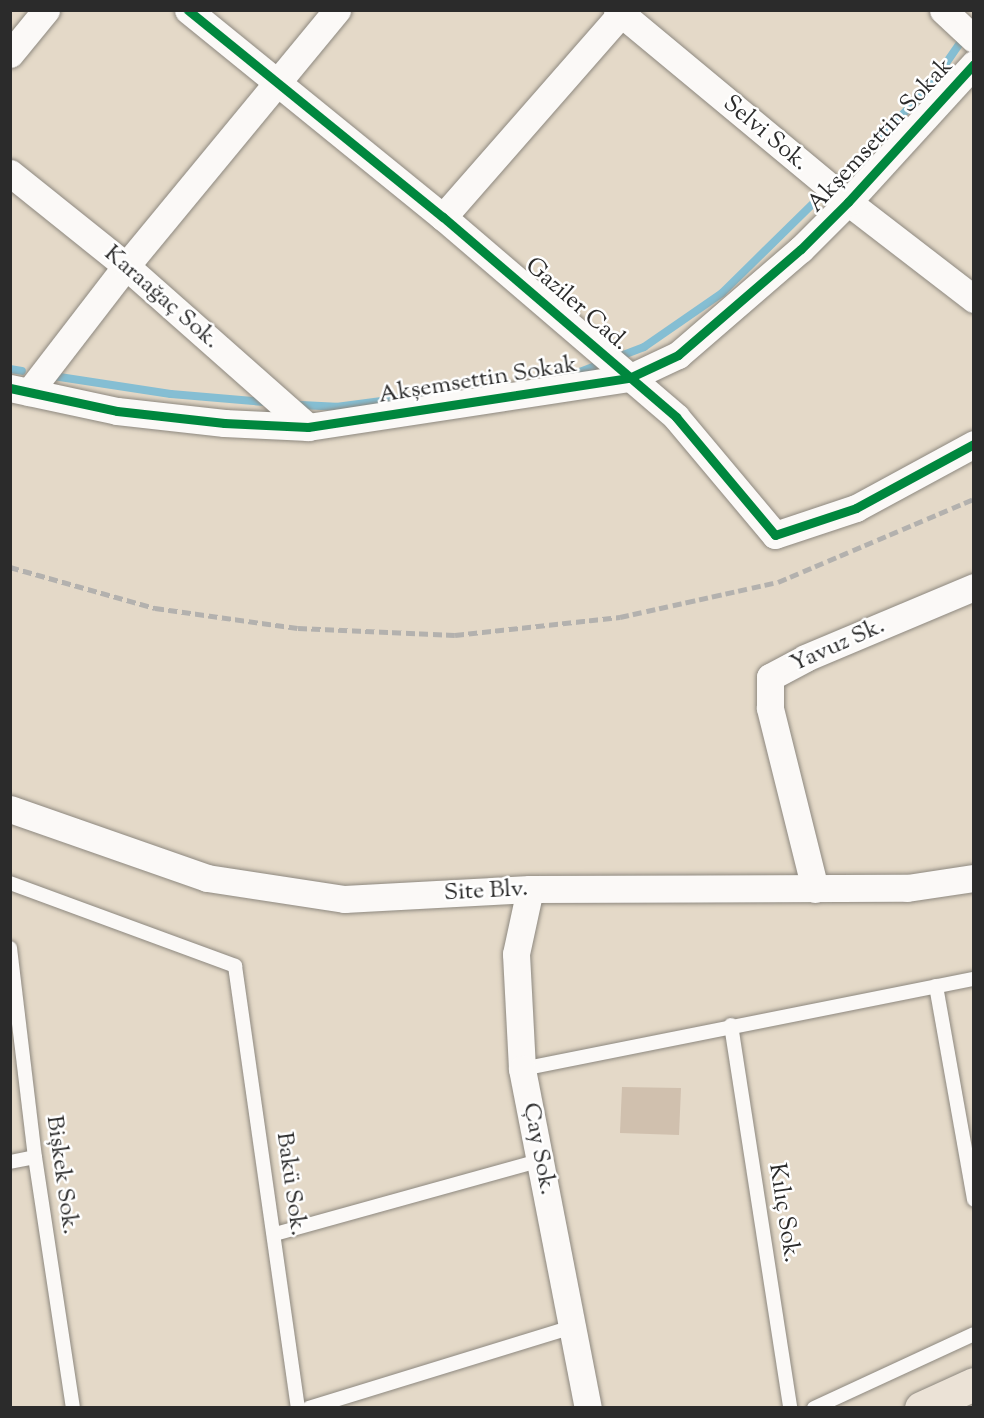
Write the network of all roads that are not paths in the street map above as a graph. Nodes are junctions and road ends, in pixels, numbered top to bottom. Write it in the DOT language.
graph roads {
  1 [pos="46,10"];
  2 [pos="188,10"];
  3 [pos="337,10"];
  4 [pos="943,10"];
  5 [pos="620,12"];
  6 [pos="974,39"];
  7 [pos="10,54"];
  8 [pos="974,64"];
  9 [pos="278,83"];
  10 [pos="10,173"];
  11 [pos="836,192"];
  12 [pos="443,217"];
  13 [pos="126,266"];
  14 [pos="974,298"];
  15 [pos="629,378"];
  16 [pos="20,390"];
  17 [pos="308,427"];
  18 [pos="974,444"];
  19 [pos="974,587"];
  20 [pos="10,809"];
  21 [pos="974,878"];
  22 [pos="10,883"];
  23 [pos="530,889"];
  24 [pos="815,889"];
  25 [pos="10,948"];
  26 [pos="974,979"];
  27 [pos="936,986"];
  28 [pos="731,1025"];
  29 [pos="522,1069"];
  30 [pos="35,1157"];
  31 [pos="541,1160"];
  32 [pos="10,1162"];
  33 [pos="974,1200"];
  34 [pos="275,1234"];
  35 [pos="573,1327"];
  36 [pos="974,1334"];
  37 [pos="974,1384"];
  38 [pos="73,1407"];
  39 [pos="298,1407"];
  40 [pos="309,1407"];
  41 [pos="588,1407"];
  42 [pos="790,1407"];
  43 [pos="814,1407"];
  44 [pos="921,1407"];
  1 -- 7 [label="street"];
  2 -- 9 [label="street, Gaziler Cad."];
  3 -- 9 [label="street"];
  4 -- 6 [label="street"];
  5 -- 11 [label="street, Selvi Sok."];
  5 -- 12 [label="street"];
  8 -- 11 [label="street, Akşemsettin Sokak"];
  9 -- 12 [label="street, Gaziler Cad."];
  9 -- 13 [label="street"];
  10 -- 13 [label="street, Karaağaç Sok."];
  11 -- 14 [label="street, Selvi Sok."];
  11 -- 15 [label="street, Akşemsettin Sokak"];
  12 -- 15 [label="street, Gaziler Cad."];
  13 -- 16 [label="street"];
  13 -- 17 [label="street, Karaağaç Sok."];
  15 -- 17 [label="street, Akşemsettin Sokak"];
  15 -- 18 [label="street, Gaziler Cad."];
  16 -- 17 [label="street, Akşemsettin Sokak"];
  19 -- 24 [label="street, Yavuz Sk."];
  20 -- 23 [label="street, Site Blv."];
  21 -- 24 [label="street, Site Blv."];
  22 -- 34 [label="lane, Bakü Sok."];
  23 -- 24 [label="street, Site Blv."];
  23 -- 29 [label="street, Çay Sok."];
  25 -- 30 [label="lane, Bişkek Sok."];
  26 -- 27 [label="lane"];
  27 -- 28 [label="lane"];
  27 -- 33 [label="lane"];
  28 -- 29 [label="lane"];
  28 -- 42 [label="lane, Kılıç Sok."];
  29 -- 31 [label="street, Çay Sok."];
  30 -- 32 [label="lane"];
  30 -- 38 [label="lane, Bişkek Sok."];
  31 -- 34 [label="lane"];
  31 -- 35 [label="street, Çay Sok."];
  34 -- 39 [label="lane, Bakü Sok."];
  35 -- 40 [label="lane"];
  35 -- 41 [label="street, Çay Sok."];
  36 -- 43 [label="lane"];
  37 -- 44 [label="main road"];
}
